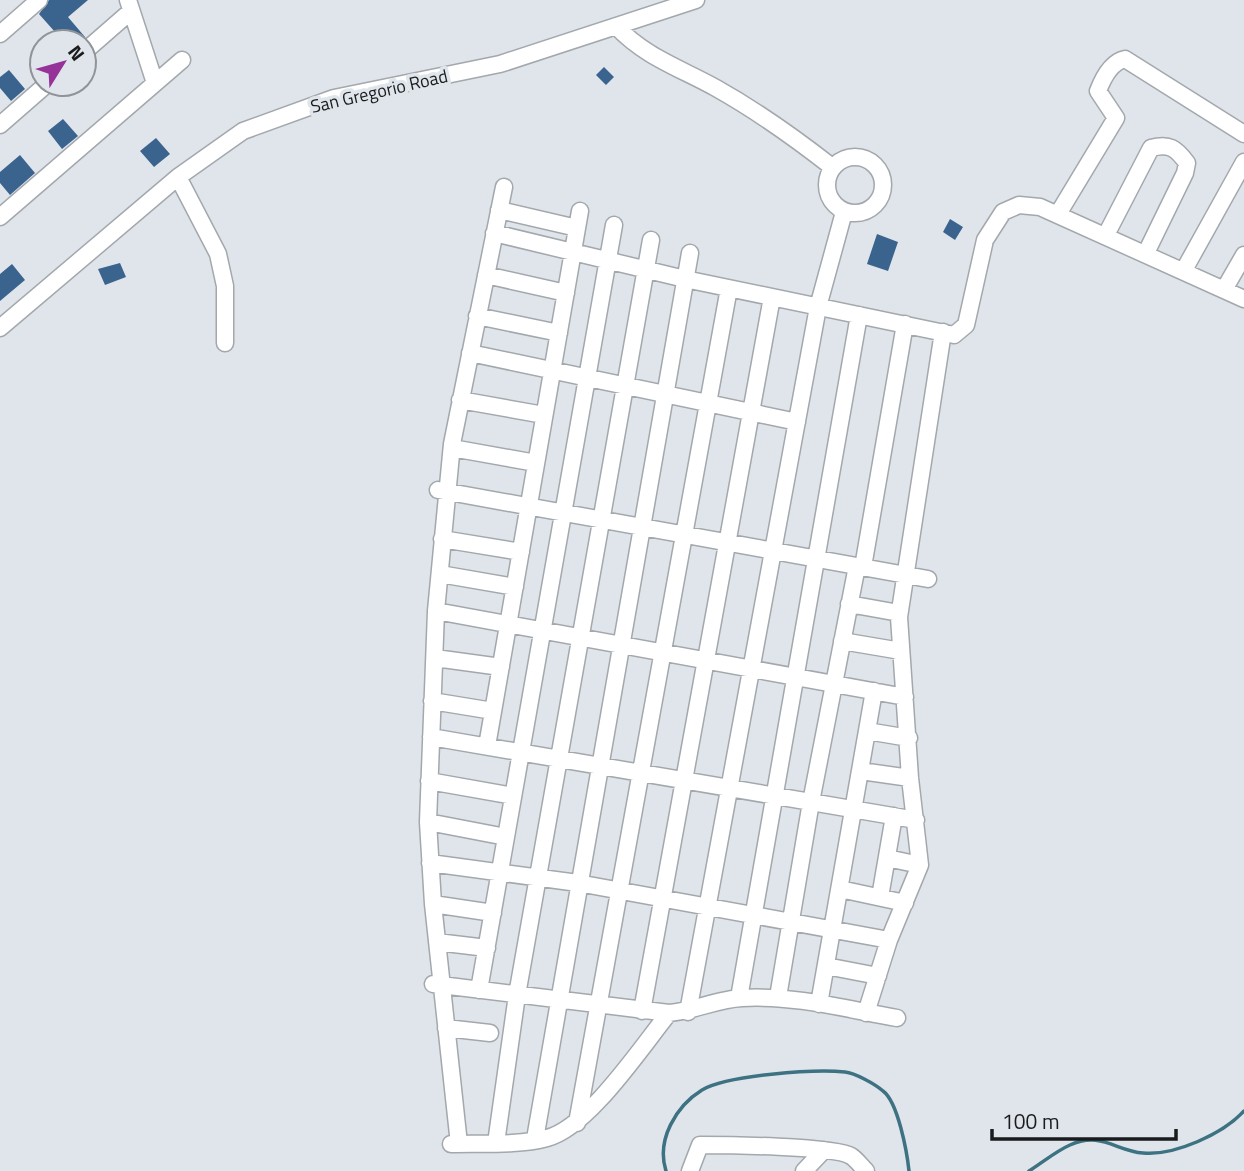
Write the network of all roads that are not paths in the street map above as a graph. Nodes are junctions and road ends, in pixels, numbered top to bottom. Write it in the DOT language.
graph roads {
  1 [pos="39,0"];
  2 [pos="696,0"];
  3 [pos="130,5"];
  4 [pos="616,26"];
  5 [pos="0,34"];
  6 [pos="98,38"];
  7 [pos="182,60"];
  8 [pos="155,83"];
  9 [pos="31,98"];
  10 [pos="0,125"];
  11 [pos="1244,134"];
  12 [pos="1244,162"];
  13 [pos="832,167"];
  14 [pos="178,177"];
  15 [pos="504,187"];
  16 [pos="499,210"];
  17 [pos="580,211"];
  18 [pos="844,212"];
  19 [pos="1058,214"];
  20 [pos="0,217"];
  21 [pos="614,225"];
  22 [pos="577,228"];
  23 [pos="494,233"];
  24 [pos="1106,235"];
  25 [pos="651,240"];
  26 [pos="573,252"];
  27 [pos="690,253"];
  28 [pos="1146,253"];
  29 [pos="1244,255"];
  30 [pos="608,260"];
  31 [pos="646,270"];
  32 [pos="1184,270"];
  33 [pos="486,275"];
  34 [pos="685,279"];
  35 [pos="729,288"];
  36 [pos="1225,288"];
  37 [pos="566,293"];
  38 [pos="772,297"];
  39 [pos="1244,299"];
  40 [pos="818,307"];
  41 [pos="859,315"];
  42 [pos="477,316"];
  43 [pos="905,324"];
  44 [pos="0,328"];
  45 [pos="943,332"];
  46 [pos="558,333"];
  47 [pos="225,343"];
  48 [pos="470,353"];
  49 [pos="552,369"];
  50 [pos="587,377"];
  51 [pos="625,385"];
  52 [pos="665,394"];
  53 [pos="460,400"];
  54 [pos="708,403"];
  55 [pos="751,413"];
  56 [pos="544,415"];
  57 [pos="797,422"];
  58 [pos="452,448"];
  59 [pos="536,463"];
  60 [pos="441,490"];
  61 [pos="529,506"];
  62 [pos="563,512"];
  63 [pos="601,519"];
  64 [pos="642,526"];
  65 [pos="685,534"];
  66 [pos="442,539"];
  67 [pos="728,541"];
  68 [pos="772,550"];
  69 [pos="521,552"];
  70 [pos="818,559"];
  71 [pos="860,567"];
  72 [pos="440,574"];
  73 [pos="904,575"];
  74 [pos="928,579"];
  75 [pos="515,587"];
  76 [pos="849,604"];
  77 [pos="436,611"];
  78 [pos="899,614"];
  79 [pos="508,624"];
  80 [pos="543,630"];
  81 [pos="580,637"];
  82 [pos="842,641"];
  83 [pos="621,644"];
  84 [pos="901,651"];
  85 [pos="663,652"];
  86 [pos="435,658"];
  87 [pos="706,660"];
  88 [pos="501,667"];
  89 [pos="752,669"];
  90 [pos="795,677"];
  91 [pos="834,684"];
  92 [pos="874,691"];
  93 [pos="905,697"];
  94 [pos="432,701"];
  95 [pos="493,711"];
  96 [pos="867,731"];
  97 [pos="431,737"];
  98 [pos="909,738"];
  99 [pos="487,746"];
  100 [pos="521,752"];
  101 [pos="559,759"];
  102 [pos="599,766"];
  103 [pos="861,771"];
  104 [pos="641,773"];
  105 [pos="910,778"];
  106 [pos="684,780"];
  107 [pos="429,781"];
  108 [pos="730,788"];
  109 [pos="772,795"];
  110 [pos="513,796"];
  111 [pos="811,802"];
  112 [pos="855,809"];
  113 [pos="894,816"];
  114 [pos="916,820"];
  115 [pos="428,822"];
  116 [pos="506,837"];
  117 [pos="887,858"];
  118 [pos="430,863"];
  119 [pos="920,864"];
  120 [pos="500,873"];
  121 [pos="538,878"];
  122 [pos="578,883"];
  123 [pos="840,889"];
  124 [pos="620,890"];
  125 [pos="880,897"];
  126 [pos="663,898"];
  127 [pos="905,903"];
  128 [pos="433,904"];
  129 [pos="708,905"];
  130 [pos="493,913"];
  131 [pos="752,914"];
  132 [pos="791,921"];
  133 [pos="832,929"];
  134 [pos="889,940"];
  135 [pos="437,942"];
  136 [pos="486,948"];
  137 [pos="826,966"];
  138 [pos="878,976"];
  139 [pos="436,985"];
  140 [pos="479,990"];
  141 [pos="517,995"];
  142 [pos="778,997"];
  143 [pos="738,998"];
  144 [pos="558,1000"];
  145 [pos="819,1004"];
  146 [pos="599,1006"];
  147 [pos="642,1011"];
  148 [pos="688,1012"];
  149 [pos="669,1013"];
  150 [pos="866,1013"];
  151 [pos="897,1018"];
  152 [pos="446,1028"];
  153 [pos="490,1033"];
  154 [pos="577,1123"];
  155 [pos="535,1139"];
  156 [pos="496,1143"];
  157 [pos="824,1150"];
  158 [pos="690,1171"];
  159 [pos="804,1171"];
  160 [pos="866,1171"];
  1 -- 5 [label="street"];
  2 -- 4 [label="street, San Gregorio Road"];
  3 -- 6 [label="street"];
  3 -- 8 [label="street"];
  4 -- 13 [label="street"];
  4 -- 14 [label="street, San Gregorio Road"];
  7 -- 8 [label="street"];
  8 -- 20 [label="street"];
  9 -- 10 [label="street"];
  11 -- 19 [label="street"];
  12 -- 32 [label="street"];
  13 -- 18 [label="street"];
  13 -- 18 [label="street"];
  14 -- 44 [label="street, San Gregorio Road"];
  14 -- 47 [label="street"];
  15 -- 16 [label="street"];
  16 -- 22 [label="street"];
  16 -- 23 [label="street"];
  17 -- 22 [label="street"];
  18 -- 40 [label="street"];
  19 -- 24 [label="street"];
  19 -- 45 [label="street"];
  21 -- 30 [label="street"];
  22 -- 26 [label="street"];
  23 -- 26 [label="street"];
  23 -- 33 [label="street"];
  24 -- 28 [label="street"];
  24 -- 28 [label="street"];
  25 -- 31 [label="street"];
  26 -- 30 [label="street"];
  26 -- 37 [label="street"];
  27 -- 34 [label="street"];
  28 -- 32 [label="street"];
  29 -- 36 [label="street"];
  30 -- 31 [label="street"];
  30 -- 50 [label="street"];
  31 -- 34 [label="street"];
  31 -- 51 [label="street"];
  32 -- 36 [label="street"];
  33 -- 37 [label="street"];
  33 -- 42 [label="street"];
  34 -- 35 [label="street"];
  34 -- 52 [label="street"];
  35 -- 38 [label="street"];
  35 -- 54 [label="street"];
  36 -- 39 [label="street"];
  37 -- 46 [label="street"];
  38 -- 40 [label="street"];
  38 -- 55 [label="street"];
  40 -- 41 [label="street"];
  40 -- 57 [label="street"];
  41 -- 43 [label="street"];
  41 -- 70 [label="street"];
  42 -- 46 [label="street"];
  42 -- 48 [label="street"];
  43 -- 45 [label="street"];
  43 -- 71 [label="street"];
  45 -- 73 [label="street"];
  46 -- 49 [label="street"];
  48 -- 49 [label="street"];
  48 -- 53 [label="street"];
  49 -- 50 [label="street"];
  49 -- 56 [label="street"];
  50 -- 51 [label="street"];
  50 -- 62 [label="street"];
  51 -- 52 [label="street"];
  51 -- 63 [label="street"];
  52 -- 54 [label="street"];
  52 -- 64 [label="street"];
  53 -- 56 [label="street"];
  53 -- 58 [label="street"];
  54 -- 55 [label="street"];
  54 -- 65 [label="street"];
  55 -- 57 [label="street"];
  55 -- 67 [label="street"];
  56 -- 59 [label="street"];
  57 -- 68 [label="street"];
  58 -- 59 [label="street"];
  58 -- 60 [label="street"];
  59 -- 61 [label="street"];
  60 -- 61 [label="street"];
  60 -- 66 [label="street"];
  61 -- 62 [label="street"];
  61 -- 69 [label="street"];
  62 -- 63 [label="street"];
  62 -- 80 [label="street"];
  63 -- 64 [label="street"];
  63 -- 81 [label="street"];
  64 -- 65 [label="street"];
  64 -- 83 [label="street"];
  65 -- 67 [label="street"];
  65 -- 85 [label="street"];
  66 -- 69 [label="street"];
  66 -- 72 [label="street"];
  67 -- 68 [label="street"];
  67 -- 87 [label="street"];
  68 -- 70 [label="street"];
  68 -- 89 [label="street"];
  69 -- 75 [label="street"];
  70 -- 71 [label="street"];
  70 -- 90 [label="street"];
  71 -- 73 [label="street"];
  71 -- 76 [label="street"];
  72 -- 75 [label="street"];
  72 -- 77 [label="street"];
  73 -- 74 [label="street"];
  73 -- 78 [label="street"];
  75 -- 79 [label="street"];
  76 -- 78 [label="street"];
  76 -- 82 [label="street"];
  77 -- 79 [label="street"];
  77 -- 86 [label="street"];
  78 -- 84 [label="street"];
  79 -- 80 [label="street"];
  79 -- 88 [label="street"];
  80 -- 81 [label="street"];
  80 -- 100 [label="street"];
  81 -- 83 [label="street"];
  81 -- 101 [label="street"];
  82 -- 84 [label="street"];
  82 -- 91 [label="street"];
  83 -- 85 [label="street"];
  83 -- 102 [label="street"];
  84 -- 93 [label="street"];
  85 -- 87 [label="street"];
  85 -- 104 [label="street"];
  86 -- 88 [label="street"];
  86 -- 94 [label="street"];
  87 -- 89 [label="street"];
  87 -- 106 [label="street"];
  88 -- 95 [label="street"];
  89 -- 90 [label="street"];
  89 -- 108 [label="street"];
  90 -- 91 [label="street"];
  90 -- 109 [label="street"];
  91 -- 92 [label="street"];
  91 -- 111 [label="street"];
  92 -- 93 [label="street"];
  92 -- 96 [label="street"];
  93 -- 98 [label="street"];
  94 -- 95 [label="street"];
  94 -- 97 [label="street"];
  95 -- 99 [label="street"];
  96 -- 98 [label="street"];
  96 -- 103 [label="street"];
  97 -- 99 [label="street"];
  97 -- 107 [label="street"];
  98 -- 105 [label="street"];
  99 -- 100 [label="street"];
  100 -- 101 [label="street"];
  100 -- 110 [label="street"];
  101 -- 102 [label="street"];
  101 -- 121 [label="street"];
  102 -- 104 [label="street"];
  102 -- 122 [label="street"];
  103 -- 105 [label="street"];
  103 -- 112 [label="street"];
  104 -- 106 [label="street"];
  104 -- 124 [label="street"];
  105 -- 114 [label="street"];
  106 -- 108 [label="street"];
  106 -- 126 [label="street"];
  107 -- 110 [label="street"];
  107 -- 115 [label="street"];
  108 -- 109 [label="street"];
  108 -- 129 [label="street"];
  109 -- 111 [label="street"];
  109 -- 131 [label="street"];
  110 -- 116 [label="street"];
  111 -- 112 [label="street"];
  111 -- 132 [label="street"];
  112 -- 113 [label="street"];
  112 -- 123 [label="street"];
  113 -- 114 [label="street"];
  113 -- 117 [label="street"];
  114 -- 119 [label="street"];
  115 -- 116 [label="street"];
  115 -- 118 [label="street"];
  116 -- 120 [label="street"];
  117 -- 119 [label="street"];
  117 -- 125 [label="street"];
  118 -- 120 [label="street"];
  118 -- 128 [label="street"];
  119 -- 127 [label="street"];
  120 -- 121 [label="street"];
  120 -- 130 [label="street"];
  121 -- 122 [label="street"];
  121 -- 141 [label="street"];
  122 -- 124 [label="street"];
  122 -- 144 [label="street"];
  123 -- 125 [label="street"];
  123 -- 133 [label="street"];
  124 -- 126 [label="street"];
  124 -- 146 [label="street"];
  125 -- 127 [label="street"];
  126 -- 129 [label="street"];
  126 -- 147 [label="street"];
  127 -- 134 [label="street"];
  128 -- 130 [label="street"];
  128 -- 135 [label="street"];
  129 -- 131 [label="street"];
  129 -- 148 [label="street"];
  130 -- 136 [label="street"];
  131 -- 132 [label="street"];
  131 -- 143 [label="street"];
  132 -- 133 [label="street"];
  132 -- 142 [label="street"];
  133 -- 134 [label="street"];
  133 -- 137 [label="street"];
  134 -- 138 [label="street"];
  135 -- 136 [label="street"];
  135 -- 139 [label="street"];
  136 -- 140 [label="street"];
  137 -- 138 [label="street"];
  137 -- 145 [label="street"];
  138 -- 150 [label="street"];
  139 -- 140 [label="street"];
  139 -- 152 [label="street"];
  140 -- 141 [label="street"];
  141 -- 144 [label="street"];
  141 -- 156 [label="street"];
  142 -- 143 [label="street"];
  142 -- 145 [label="street"];
  143 -- 148 [label="street"];
  144 -- 146 [label="street"];
  144 -- 155 [label="street"];
  145 -- 150 [label="street"];
  146 -- 147 [label="street"];
  146 -- 154 [label="street"];
  147 -- 149 [label="street"];
  148 -- 149 [label="street"];
  149 -- 154 [label="street"];
  150 -- 151 [label="street"];
  152 -- 153 [label="street"];
  152 -- 156 [label="street"];
  154 -- 155 [label="street"];
  155 -- 156 [label="street"];
  157 -- 158 [label="street"];
  157 -- 159 [label="street"];
  157 -- 160 [label="street"];
}
